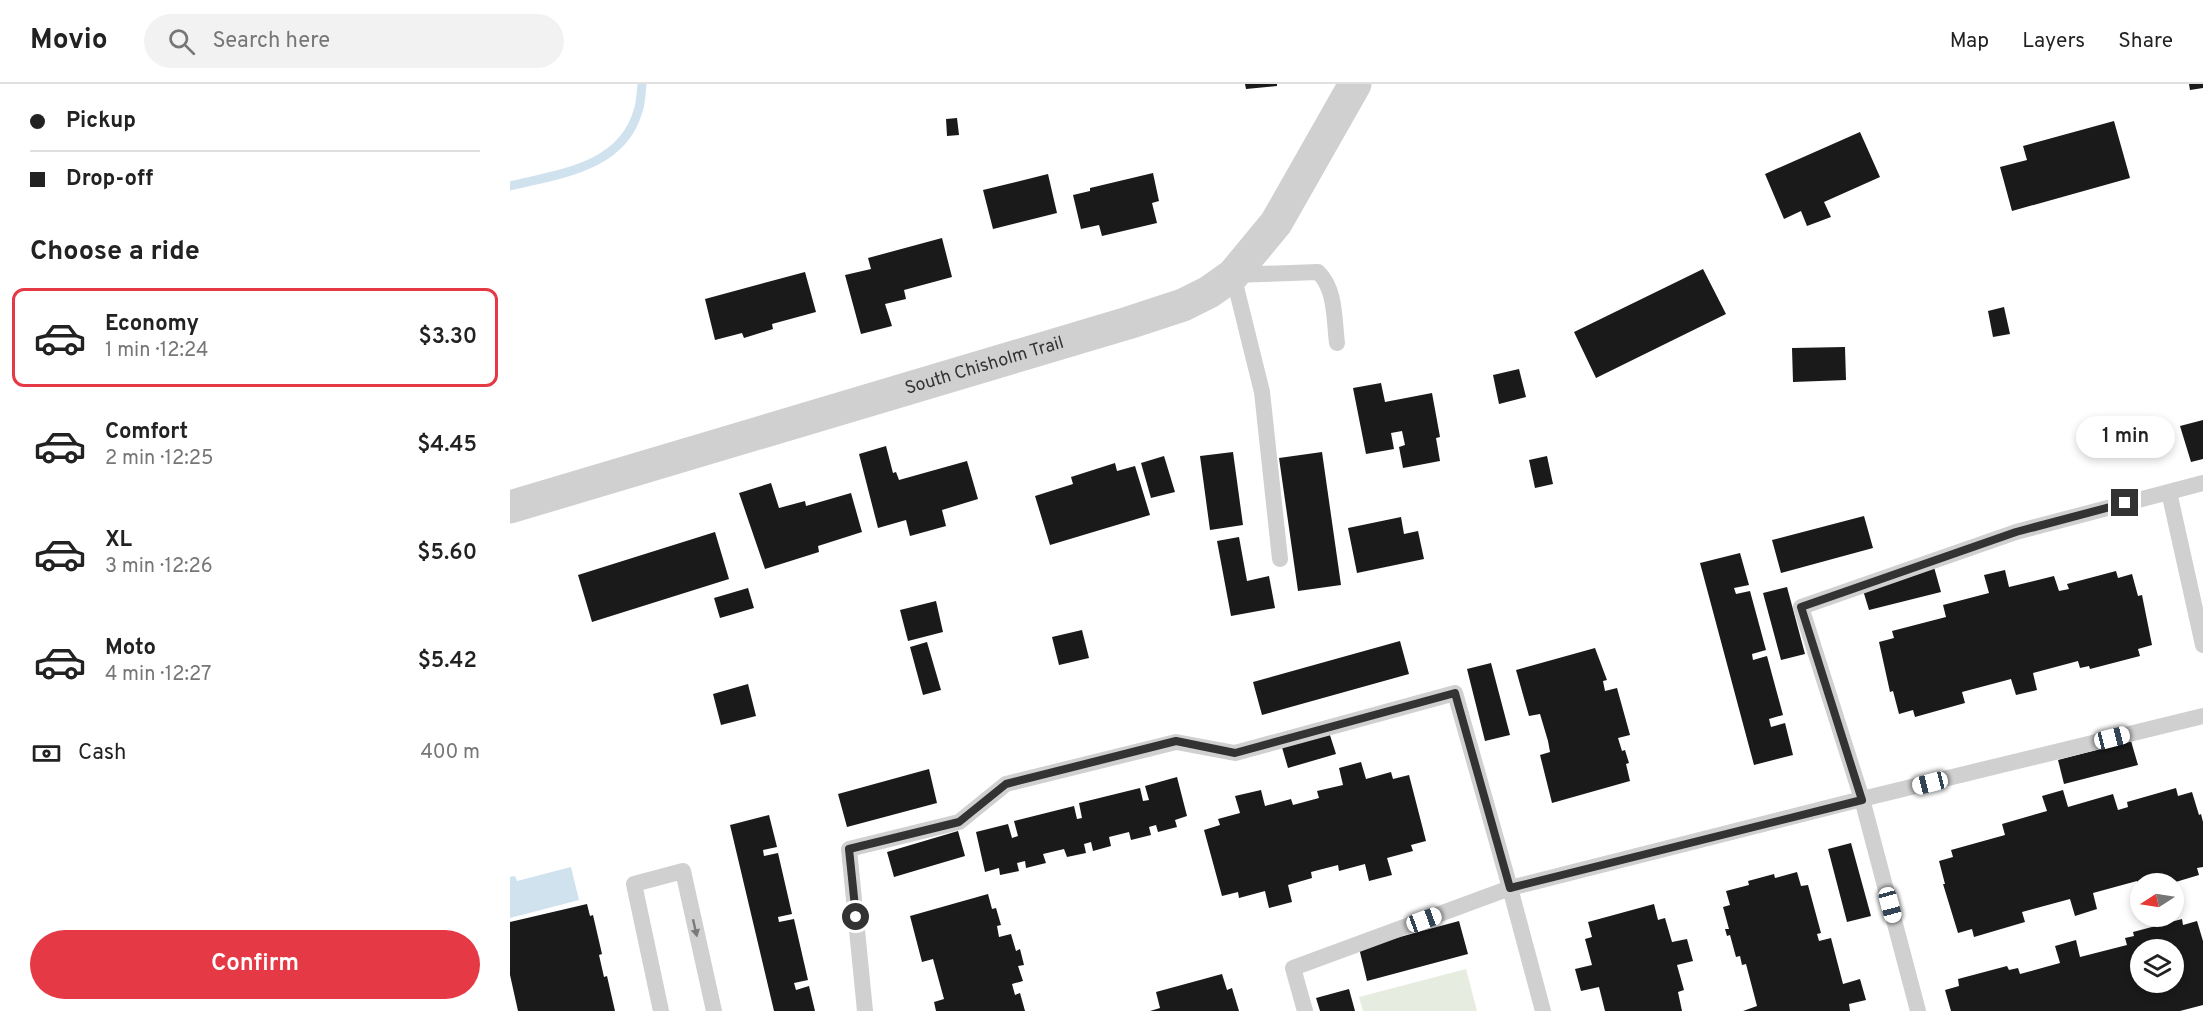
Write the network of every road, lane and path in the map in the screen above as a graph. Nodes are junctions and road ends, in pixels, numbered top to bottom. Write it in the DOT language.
graph roads {
  1 [pos="1355,84"];
  2 [pos="1233,275"];
  3 [pos="1336,343"];
  4 [pos="2203,483"];
  5 [pos="2169,492"];
  6 [pos="510,507"];
  7 [pos="1280,559"];
  8 [pos="2203,645"];
  9 [pos="2203,716"];
  10 [pos="1862,800"];
  11 [pos="1510,888"];
  12 [pos="661,1011"];
  13 [pos="714,1011"];
  14 [pos="865,1011"];
  15 [pos="1305,1011"];
  16 [pos="1543,1011"];
  17 [pos="1918,1011"];
  1 -- 2 [label="street, South Chisholm Trail"];
  2 -- 3 [label="lane"];
  2 -- 6 [label="street, South Chisholm Trail"];
  2 -- 7 [label="lane"];
  4 -- 5 [label="lane"];
  5 -- 8 [label="lane"];
  5 -- 10 [label="lane"];
  9 -- 10 [label="lane"];
  10 -- 11 [label="lane"];
  10 -- 17 [label="lane"];
  11 -- 14 [label="lane"];
  11 -- 15 [label="lane"];
  11 -- 16 [label="lane"];
  12 -- 13 [label="lane, one-way"];
}
